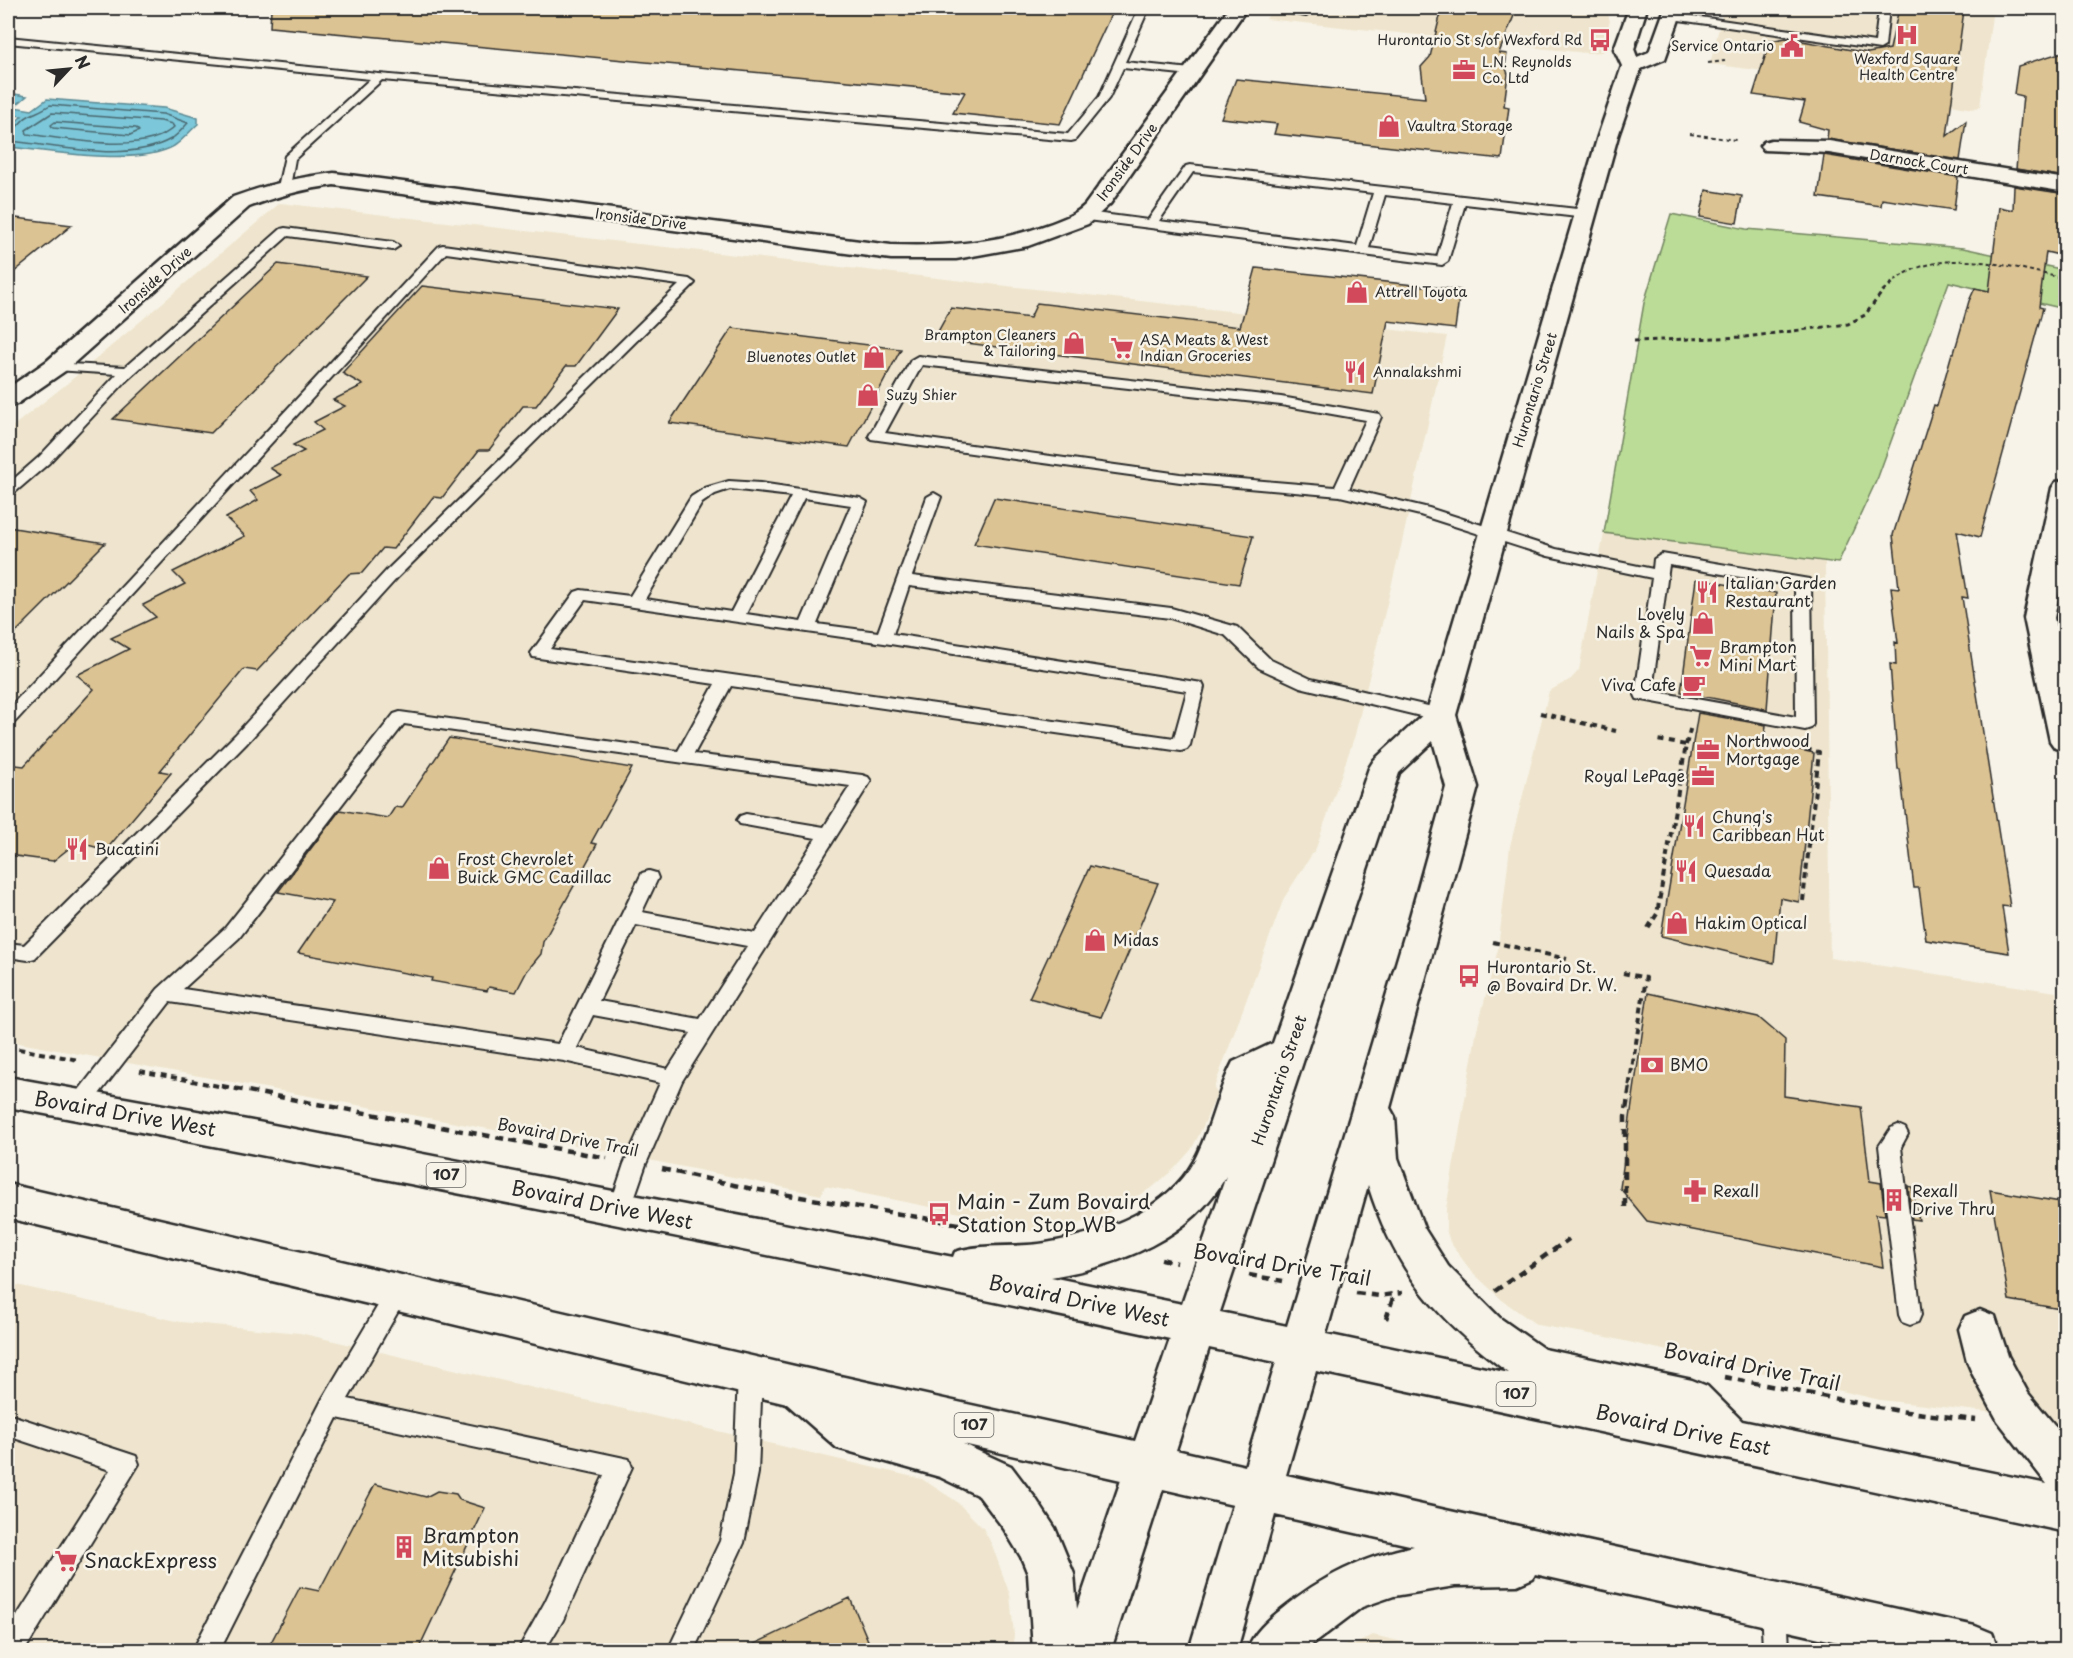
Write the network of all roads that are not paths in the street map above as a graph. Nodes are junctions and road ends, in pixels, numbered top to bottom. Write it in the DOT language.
graph roads {
  1 [pos="1143,8"];
  2 [pos="1238,8"];
  3 [pos="1286,8"];
  4 [pos="1314,8"];
  5 [pos="1638,8"];
  6 [pos="1884,8"];
  7 [pos="1673,12"];
  8 [pos="8,40"];
  9 [pos="1119,64"];
  10 [pos="1632,66"];
  11 [pos="1191,72"];
  12 [pos="379,77"];
  13 [pos="1771,146"];
  14 [pos="2066,186"];
  15 [pos="284,187"];
  16 [pos="1380,191"];
  17 [pos="1460,200"];
  18 [pos="1586,214"];
  19 [pos="1087,216"];
  20 [pos="1151,224"];
  21 [pos="393,246"];
  22 [pos="1362,249"];
  23 [pos="56,366"];
  24 [pos="129,370"];
  25 [pos="8,399"];
  26 [pos="2066,488"];
  27 [pos="8,491"];
  28 [pos="1340,492"];
  29 [pos="799,494"];
  30 [pos="934,496"];
  31 [pos="1492,533"];
  32 [pos="1660,575"];
  33 [pos="903,579"];
  34 [pos="635,602"];
  35 [pos="736,618"];
  36 [pos="807,628"];
  37 [pos="884,638"];
  38 [pos="725,681"];
  39 [pos="1441,715"];
  40 [pos="8,719"];
  41 [pos="2066,741"];
  42 [pos="683,759"];
  43 [pos="746,820"];
  44 [pos="828,834"];
  45 [pos="650,878"];
  46 [pos="631,917"];
  47 [pos="760,942"];
  48 [pos="8,950"];
  49 [pos="165,994"];
  50 [pos="587,1006"];
  51 [pos="705,1028"];
  52 [pos="1288,1052"];
  53 [pos="564,1053"];
  54 [pos="673,1078"];
  55 [pos="8,1092"];
  56 [pos="1374,1097"];
  57 [pos="79,1105"];
  58 [pos="1898,1134"];
  59 [pos="8,1201"];
  60 [pos="620,1209"];
  61 [pos="883,1260"];
  62 [pos="397,1294"];
  63 [pos="1910,1315"];
  64 [pos="1195,1325"];
  65 [pos="1980,1329"];
  66 [pos="1301,1348"];
  67 [pos="750,1375"];
  68 [pos="799,1387"];
  69 [pos="331,1406"];
  70 [pos="8,1425"];
  71 [pos="1731,1440"];
  72 [pos="1149,1465"];
  73 [pos="2066,1474"];
  74 [pos="1260,1490"];
  75 [pos="2066,1510"];
  76 [pos="1573,1562"];
  77 [pos="1774,1605"];
  78 [pos="10,1650"];
  79 [pos="206,1650"];
  80 [pos="531,1650"];
  81 [pos="681,1650"];
  82 [pos="1057,1650"];
  83 [pos="1087,1650"];
  84 [pos="1213,1650"];
  85 [pos="1271,1650"];
  86 [pos="1776,1650"];
  87 [pos="1975,1650"];
  1 -- 9 [label="lane"];
  2 -- 11 [label="main road, Ironside Drive"];
  3 -- 4 [label="lane"];
  5 -- 10 [label="main road, Hurontario Street"];
  6 -- 7 [label="lane"];
  7 -- 10 [label="main road"];
  8 -- 12 [label="lane"];
  9 -- 11 [label="lane"];
  9 -- 12 [label="lane"];
  10 -- 18 [label="main road, Hurontario Street"];
  11 -- 19 [label="main road, Ironside Drive"];
  12 -- 15 [label="lane"];
  13 -- 14 [label="main road, Darnock Court"];
  15 -- 19 [label="main road, Ironside Drive"];
  15 -- 23 [label="main road, Ironside Drive"];
  16 -- 17 [label="lane"];
  16 -- 20 [label="lane"];
  16 -- 22 [label="lane"];
  17 -- 18 [label="lane"];
  17 -- 22 [label="lane"];
  18 -- 31 [label="main road, Hurontario Street"];
  19 -- 20 [label="lane"];
  20 -- 22 [label="lane"];
  21 -- 24 [label="lane"];
  23 -- 24 [label="lane"];
  23 -- 25 [label="main road, Ironside Drive"];
  24 -- 27 [label="lane"];
  26 -- 41 [label="main road"];
  28 -- 28 [label="lane"];
  28 -- 31 [label="lane"];
  29 -- 34 [label="lane"];
  29 -- 35 [label="lane"];
  29 -- 36 [label="lane"];
  30 -- 33 [label="lane"];
  31 -- 32 [label="lane"];
  31 -- 39 [label="main road, Hurontario Street"];
  32 -- 32 [label="lane"];
  33 -- 37 [label="lane"];
  33 -- 39 [label="lane"];
  34 -- 35 [label="lane"];
  34 -- 38 [label="lane"];
  35 -- 36 [label="lane"];
  36 -- 37 [label="lane"];
  37 -- 38 [label="lane"];
  38 -- 42 [label="lane"];
  39 -- 52 [label="main road, Hurontario Street"];
  39 -- 56 [label="main road"];
  40 -- 48 [label="lane"];
  42 -- 44 [label="lane"];
  42 -- 49 [label="lane"];
  43 -- 44 [label="lane"];
  44 -- 47 [label="lane"];
  45 -- 46 [label="lane"];
  46 -- 47 [label="lane"];
  46 -- 50 [label="lane"];
  47 -- 51 [label="lane"];
  49 -- 53 [label="lane"];
  49 -- 57 [label="lane"];
  50 -- 51 [label="lane"];
  50 -- 53 [label="lane"];
  51 -- 54 [label="lane"];
  52 -- 61 [label="main road"];
  52 -- 64 [label="main road, Hurontario Street"];
  53 -- 54 [label="lane"];
  54 -- 60 [label="lane"];
  55 -- 57 [label="main road, Bovaird Drive West / 107"];
  56 -- 66 [label="main road"];
  56 -- 71 [label="main road"];
  57 -- 60 [label="main road, Bovaird Drive West / 107"];
  58 -- 63 [label="lane"];
  59 -- 62 [label="main road, 107"];
  60 -- 61 [label="main road, Bovaird Drive West / 107"];
  61 -- 64 [label="main road, Bovaird Drive West / 107"];
  62 -- 67 [label="main road, 107"];
  62 -- 69 [label="lane"];
  64 -- 66 [label="main road, 107"];
  64 -- 72 [label="main road, Hurontario Street"];
  65 -- 73 [label="main road"];
  66 -- 71 [label="main road, Bovaird Drive East / 107"];
  66 -- 74 [label="main road"];
  67 -- 68 [label="main road, 107"];
  67 -- 81 [label="lane"];
  68 -- 72 [label="main road, 107"];
  68 -- 82 [label="main road"];
  69 -- 79 [label="lane"];
  69 -- 80 [label="lane"];
  70 -- 78 [label="lane"];
  71 -- 75 [label="main road, Bovaird Drive East / 107"];
  72 -- 74 [label="main road, 107"];
  72 -- 83 [label="main road, Hurontario Street"];
  74 -- 76 [label="main road, 107"];
  74 -- 84 [label="main road"];
  76 -- 77 [label="main road, 107"];
  76 -- 85 [label="main road"];
  77 -- 86 [label="lane"];
  77 -- 87 [label="main road, 107"];
}
